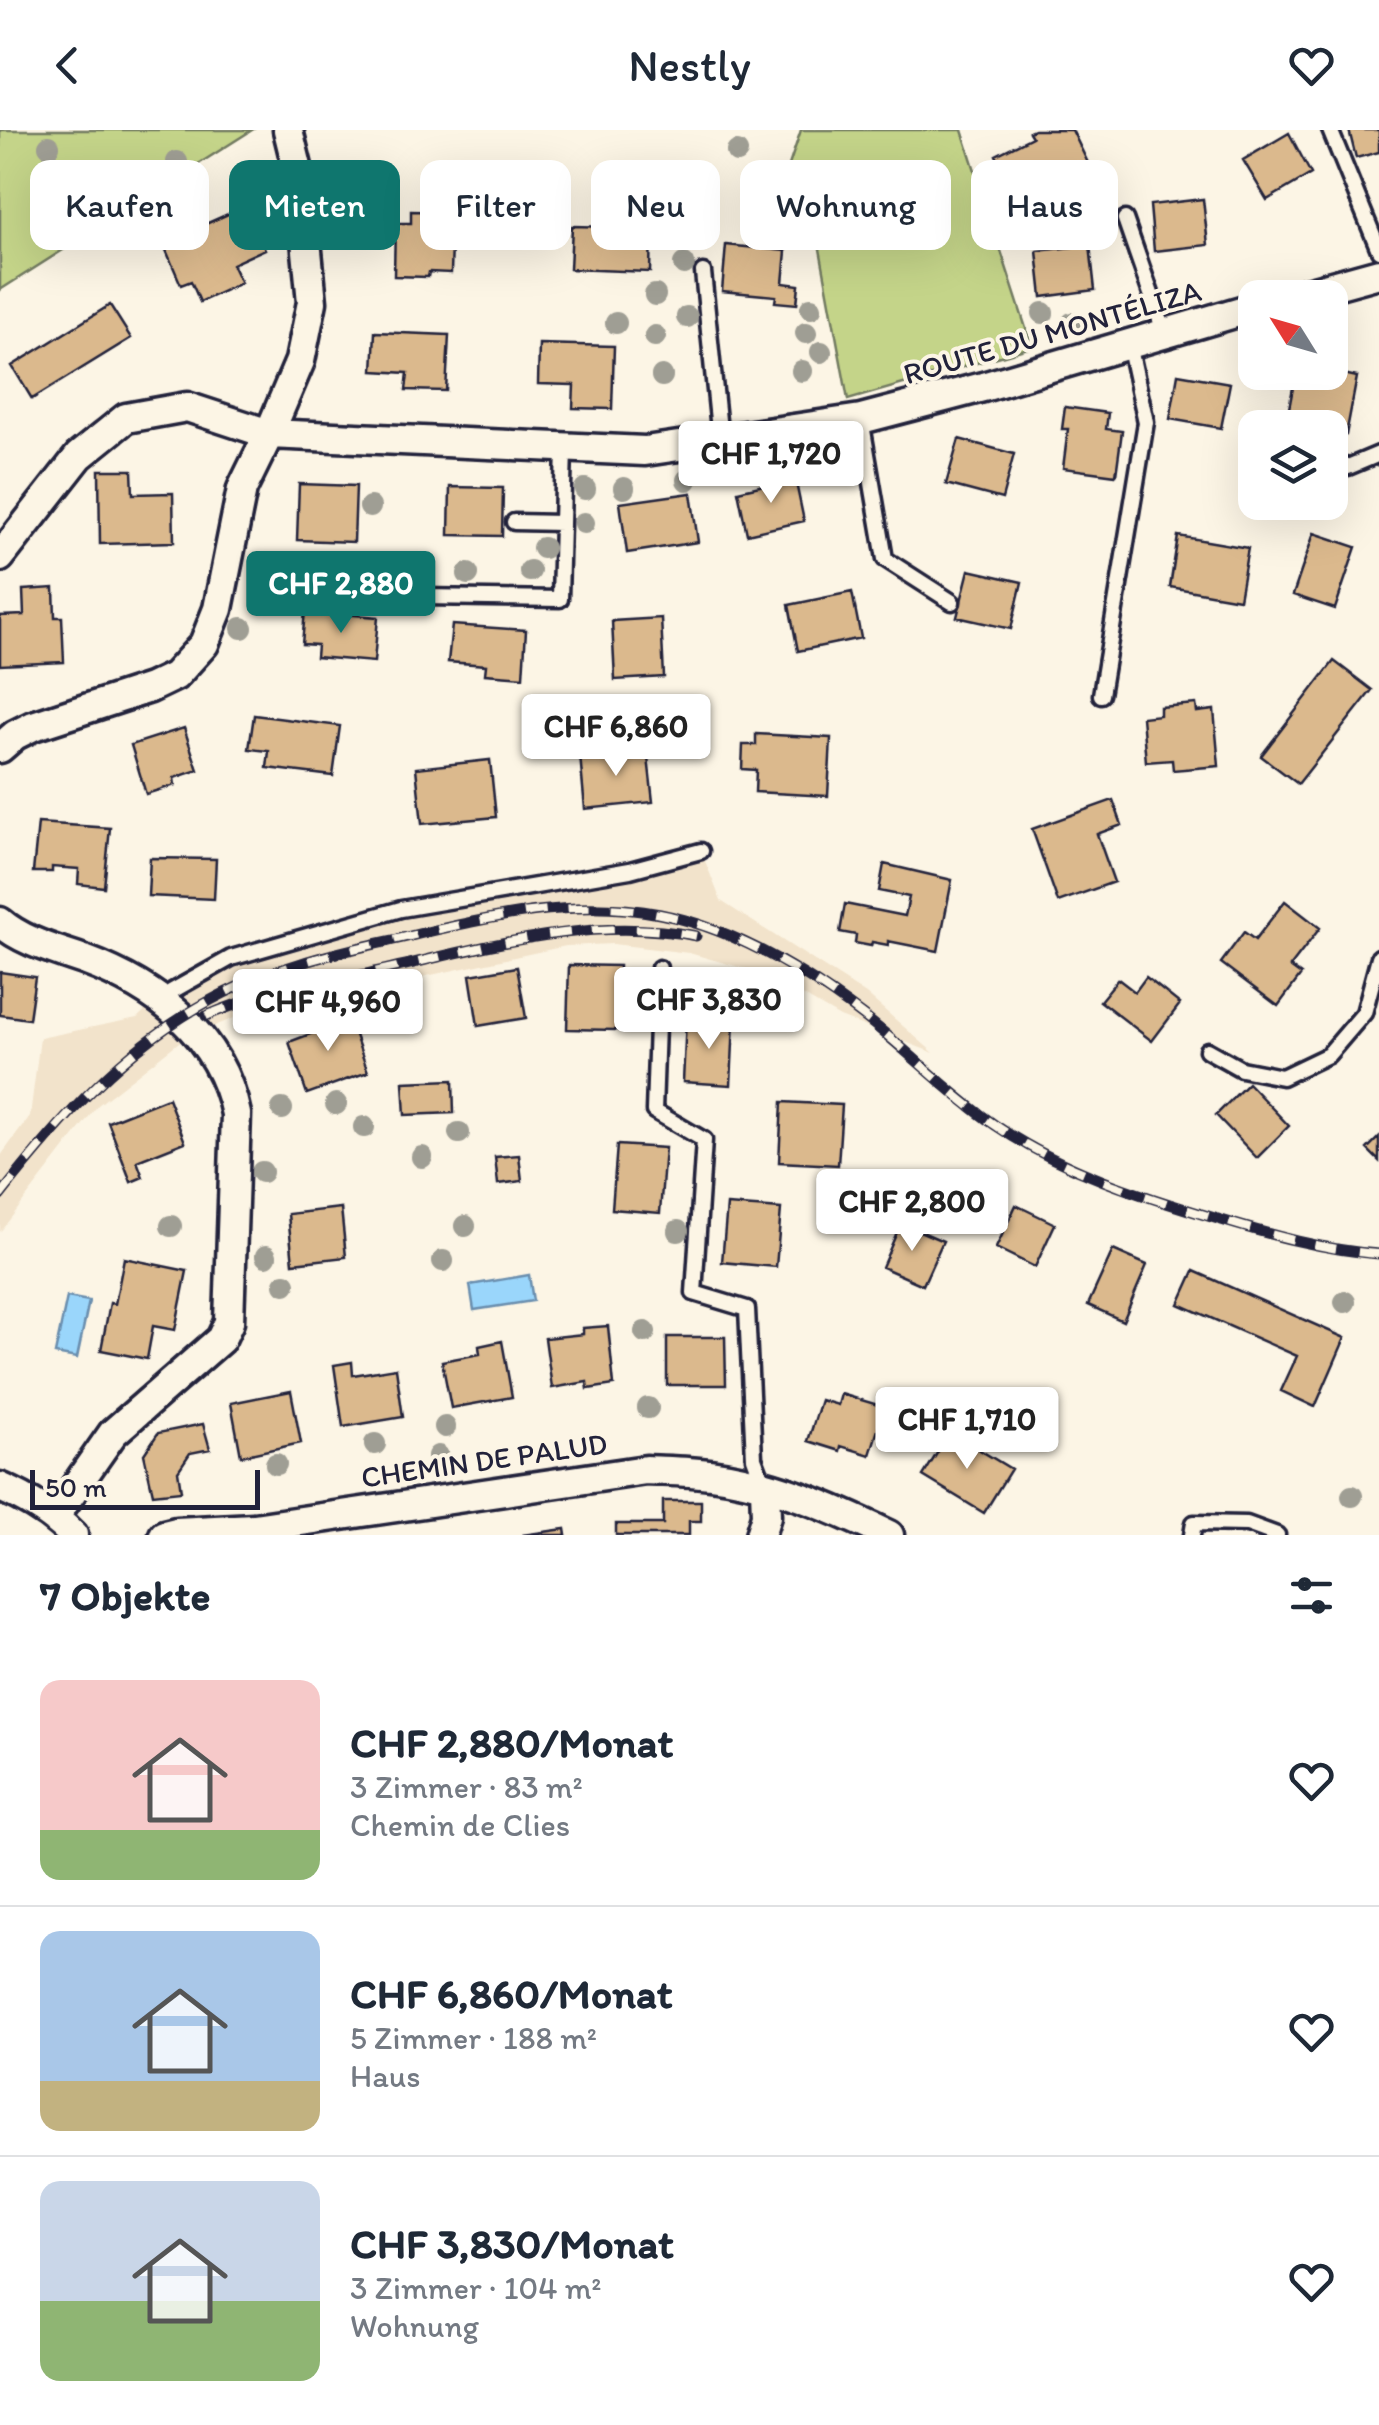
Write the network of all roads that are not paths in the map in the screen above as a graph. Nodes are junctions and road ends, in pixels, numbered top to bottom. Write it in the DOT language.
graph roads {
  1 [pos="288,130"];
  2 [pos="1330,130"];
  3 [pos="1125,219"];
  4 [pos="1378,269"];
  5 [pos="704,272"];
  6 [pos="1344,280"];
  7 [pos="1238,312"];
  8 [pos="1165,334"];
  9 [pos="1128,344"];
  10 [pos="861,420"];
  11 [pos="269,434"];
  12 [pos="720,440"];
  13 [pos="564,448"];
  14 [pos="1379,454"];
  15 [pos="1348,467"];
  16 [pos="514,522"];
  17 [pos="562,523"];
  18 [pos="0,557"];
  19 [pos="423,597"];
  20 [pos="952,602"];
  21 [pos="1101,695"];
  22 [pos="0,748"];
  23 [pos="701,851"];
  24 [pos="0,922"];
  25 [pos="1379,957"];
  26 [pos="659,968"];
  27 [pos="158,999"];
  28 [pos="1207,1050"];
  29 [pos="0,1487"];
  30 [pos="764,1487"];
  31 [pos="64,1526"];
  32 [pos="164,1535"];
  33 [pos="760,1535"];
  34 [pos="889,1535"];
  35 [pos="1192,1535"];
  36 [pos="1277,1535"];
  1 -- 11 [label="street"];
  2 -- 4 [label="lane"];
  3 -- 8 [label="lane"];
  4 -- 6 [label="street"];
  5 -- 12 [label="lane"];
  7 -- 8 [label="street, ROUTE DU MONTÉLIZA"];
  8 -- 9 [label="street, ROUTE DU MONTÉLIZA"];
  9 -- 10 [label="street, ROUTE DU MONTÉLIZA"];
  9 -- 21 [label="lane"];
  10 -- 12 [label="street, ROUTE DU MONTÉLIZA"];
  10 -- 20 [label="lane"];
  11 -- 13 [label="street, ROUTE DU MONTÉLIZA"];
  11 -- 18 [label="street, ROUTE DU MONTÉLIZA"];
  11 -- 22 [label="street"];
  12 -- 13 [label="street, ROUTE DU MONTÉLIZA"];
  13 -- 17 [label="lane"];
  14 -- 15 [label="lane"];
  16 -- 17 [label="lane"];
  17 -- 19 [label="lane"];
  23 -- 27 [label="lane"];
  24 -- 27 [label="street"];
  25 -- 28 [label="lane"];
  26 -- 30 [label="lane"];
  27 -- 31 [label="street"];
  29 -- 31 [label="street"];
  30 -- 32 [label="street, CHEMIN DE PALUD"];
  30 -- 33 [label="street"];
  30 -- 34 [label="street, CHEMIN DE PALUD"];
  35 -- 36 [label="lane"];
}
